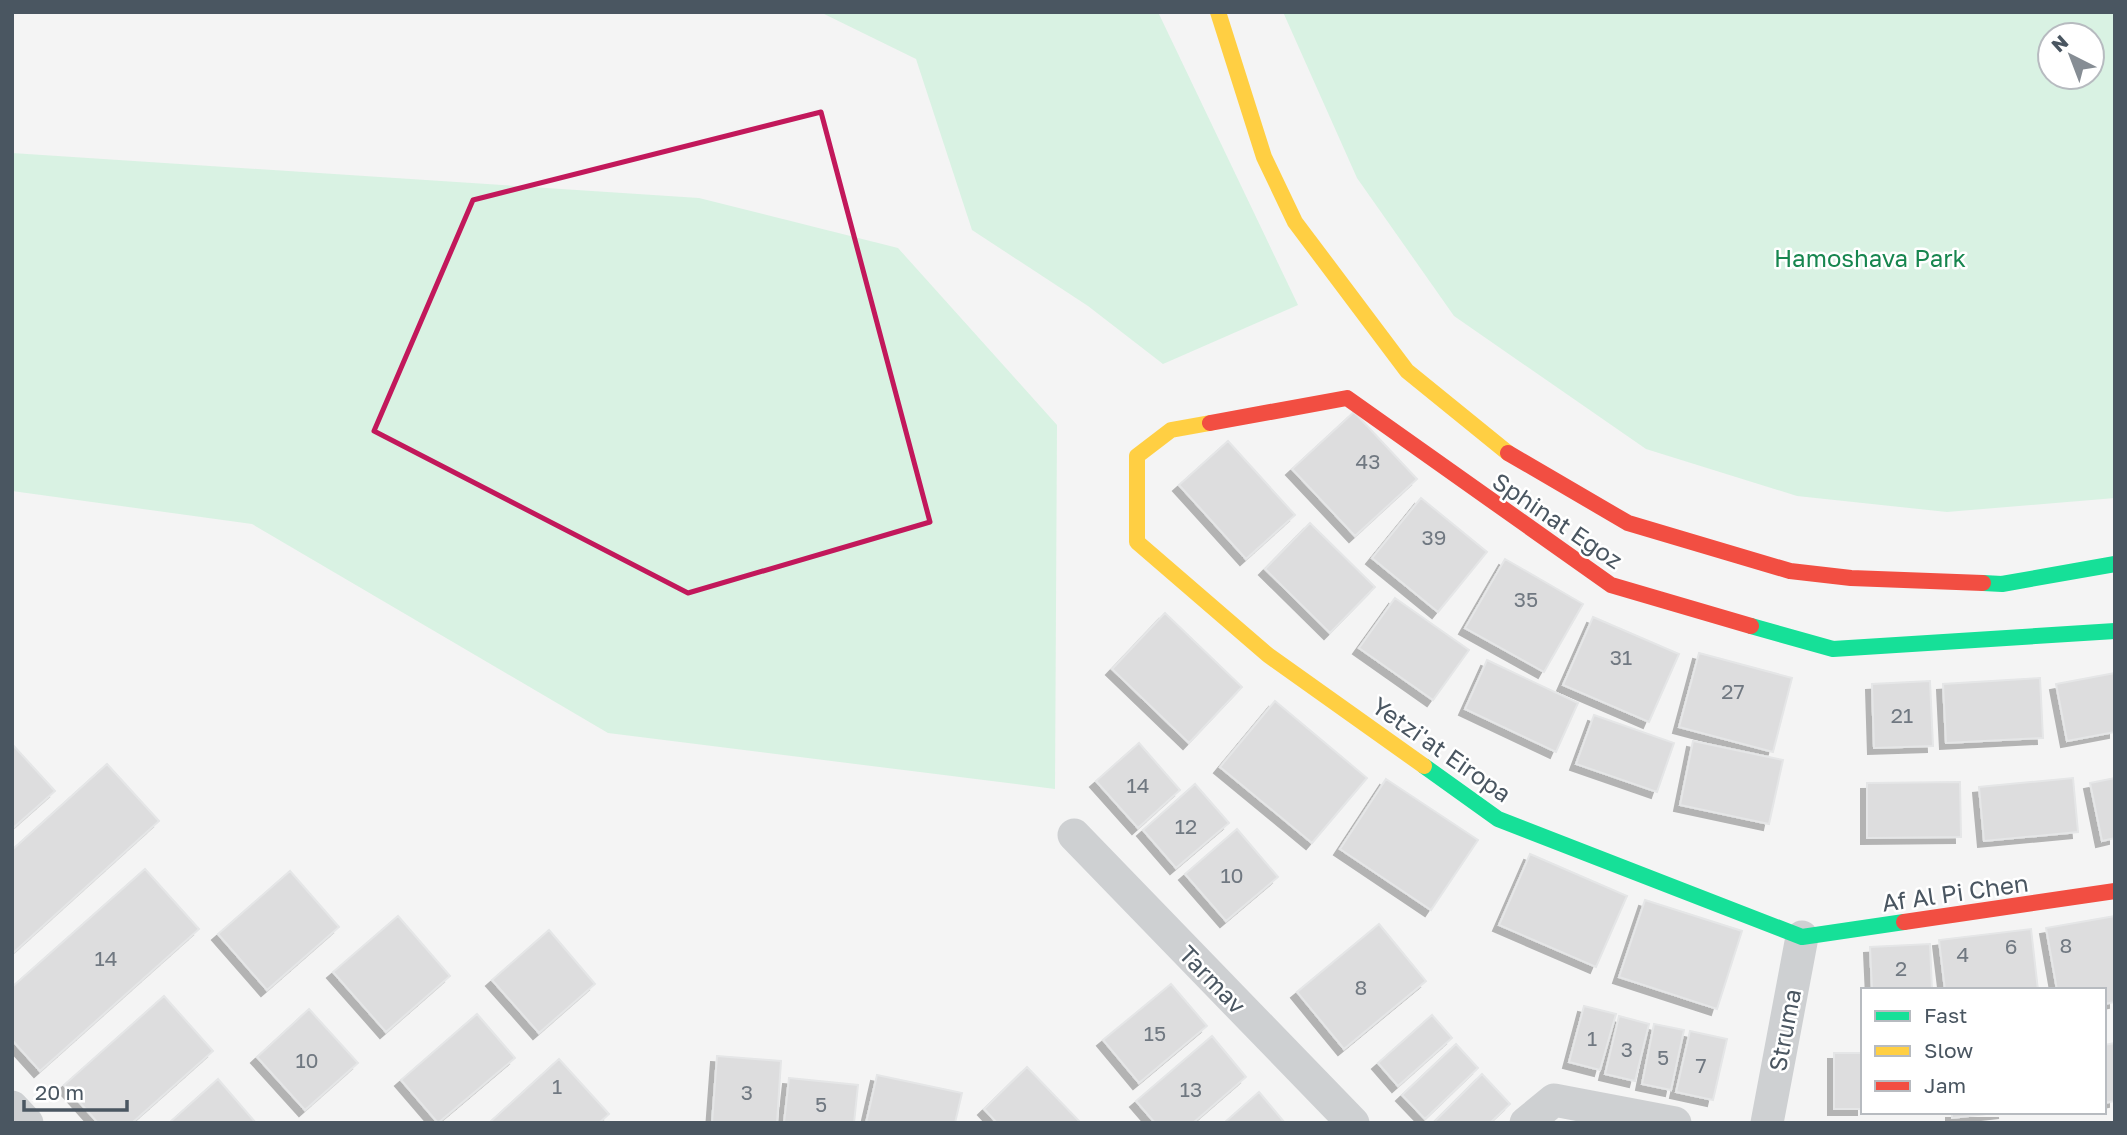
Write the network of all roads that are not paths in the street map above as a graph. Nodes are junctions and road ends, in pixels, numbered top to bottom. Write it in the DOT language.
graph roads {
  1 [pos="1218,12"];
  2 [pos="1137,542"];
  3 [pos="2115,564"];
  4 [pos="2115,631"];
  5 [pos="1074,835"];
  6 [pos="2115,891"];
  7 [pos="1802,937"];
  8 [pos="12,1107"];
  9 [pos="27,1123"];
  10 [pos="1353,1123"];
  11 [pos="1526,1123"];
  12 [pos="1675,1123"];
  13 [pos="1767,1123"];
  1 -- 3 [label="street"];
  2 -- 4 [label="street, Sphinat Egoz"];
  2 -- 7 [label="street, Yetzi'at Eiropa"];
  5 -- 10 [label="street, Tarmav"];
  6 -- 7 [label="street, Af Al Pi Chen"];
  7 -- 13 [label="street, Struma"];
  8 -- 9 [label="street"];
  11 -- 12 [label="street"];
}
